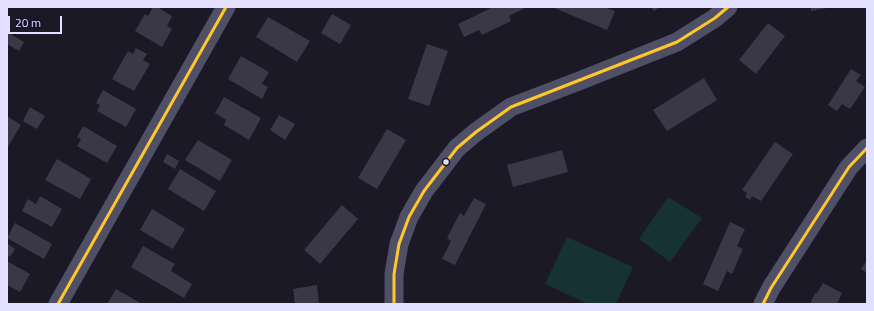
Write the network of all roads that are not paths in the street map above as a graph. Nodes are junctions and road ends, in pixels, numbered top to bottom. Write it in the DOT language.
graph roads {
  1 [pos="226,7"];
  2 [pos="728,7"];
  3 [pos="867,148"];
  4 [pos="58,304"];
  5 [pos="394,304"];
  6 [pos="763,304"];
  1 -- 4 [label="street"];
  2 -- 5 [label="street"];
  3 -- 6 [label="street"];
}
